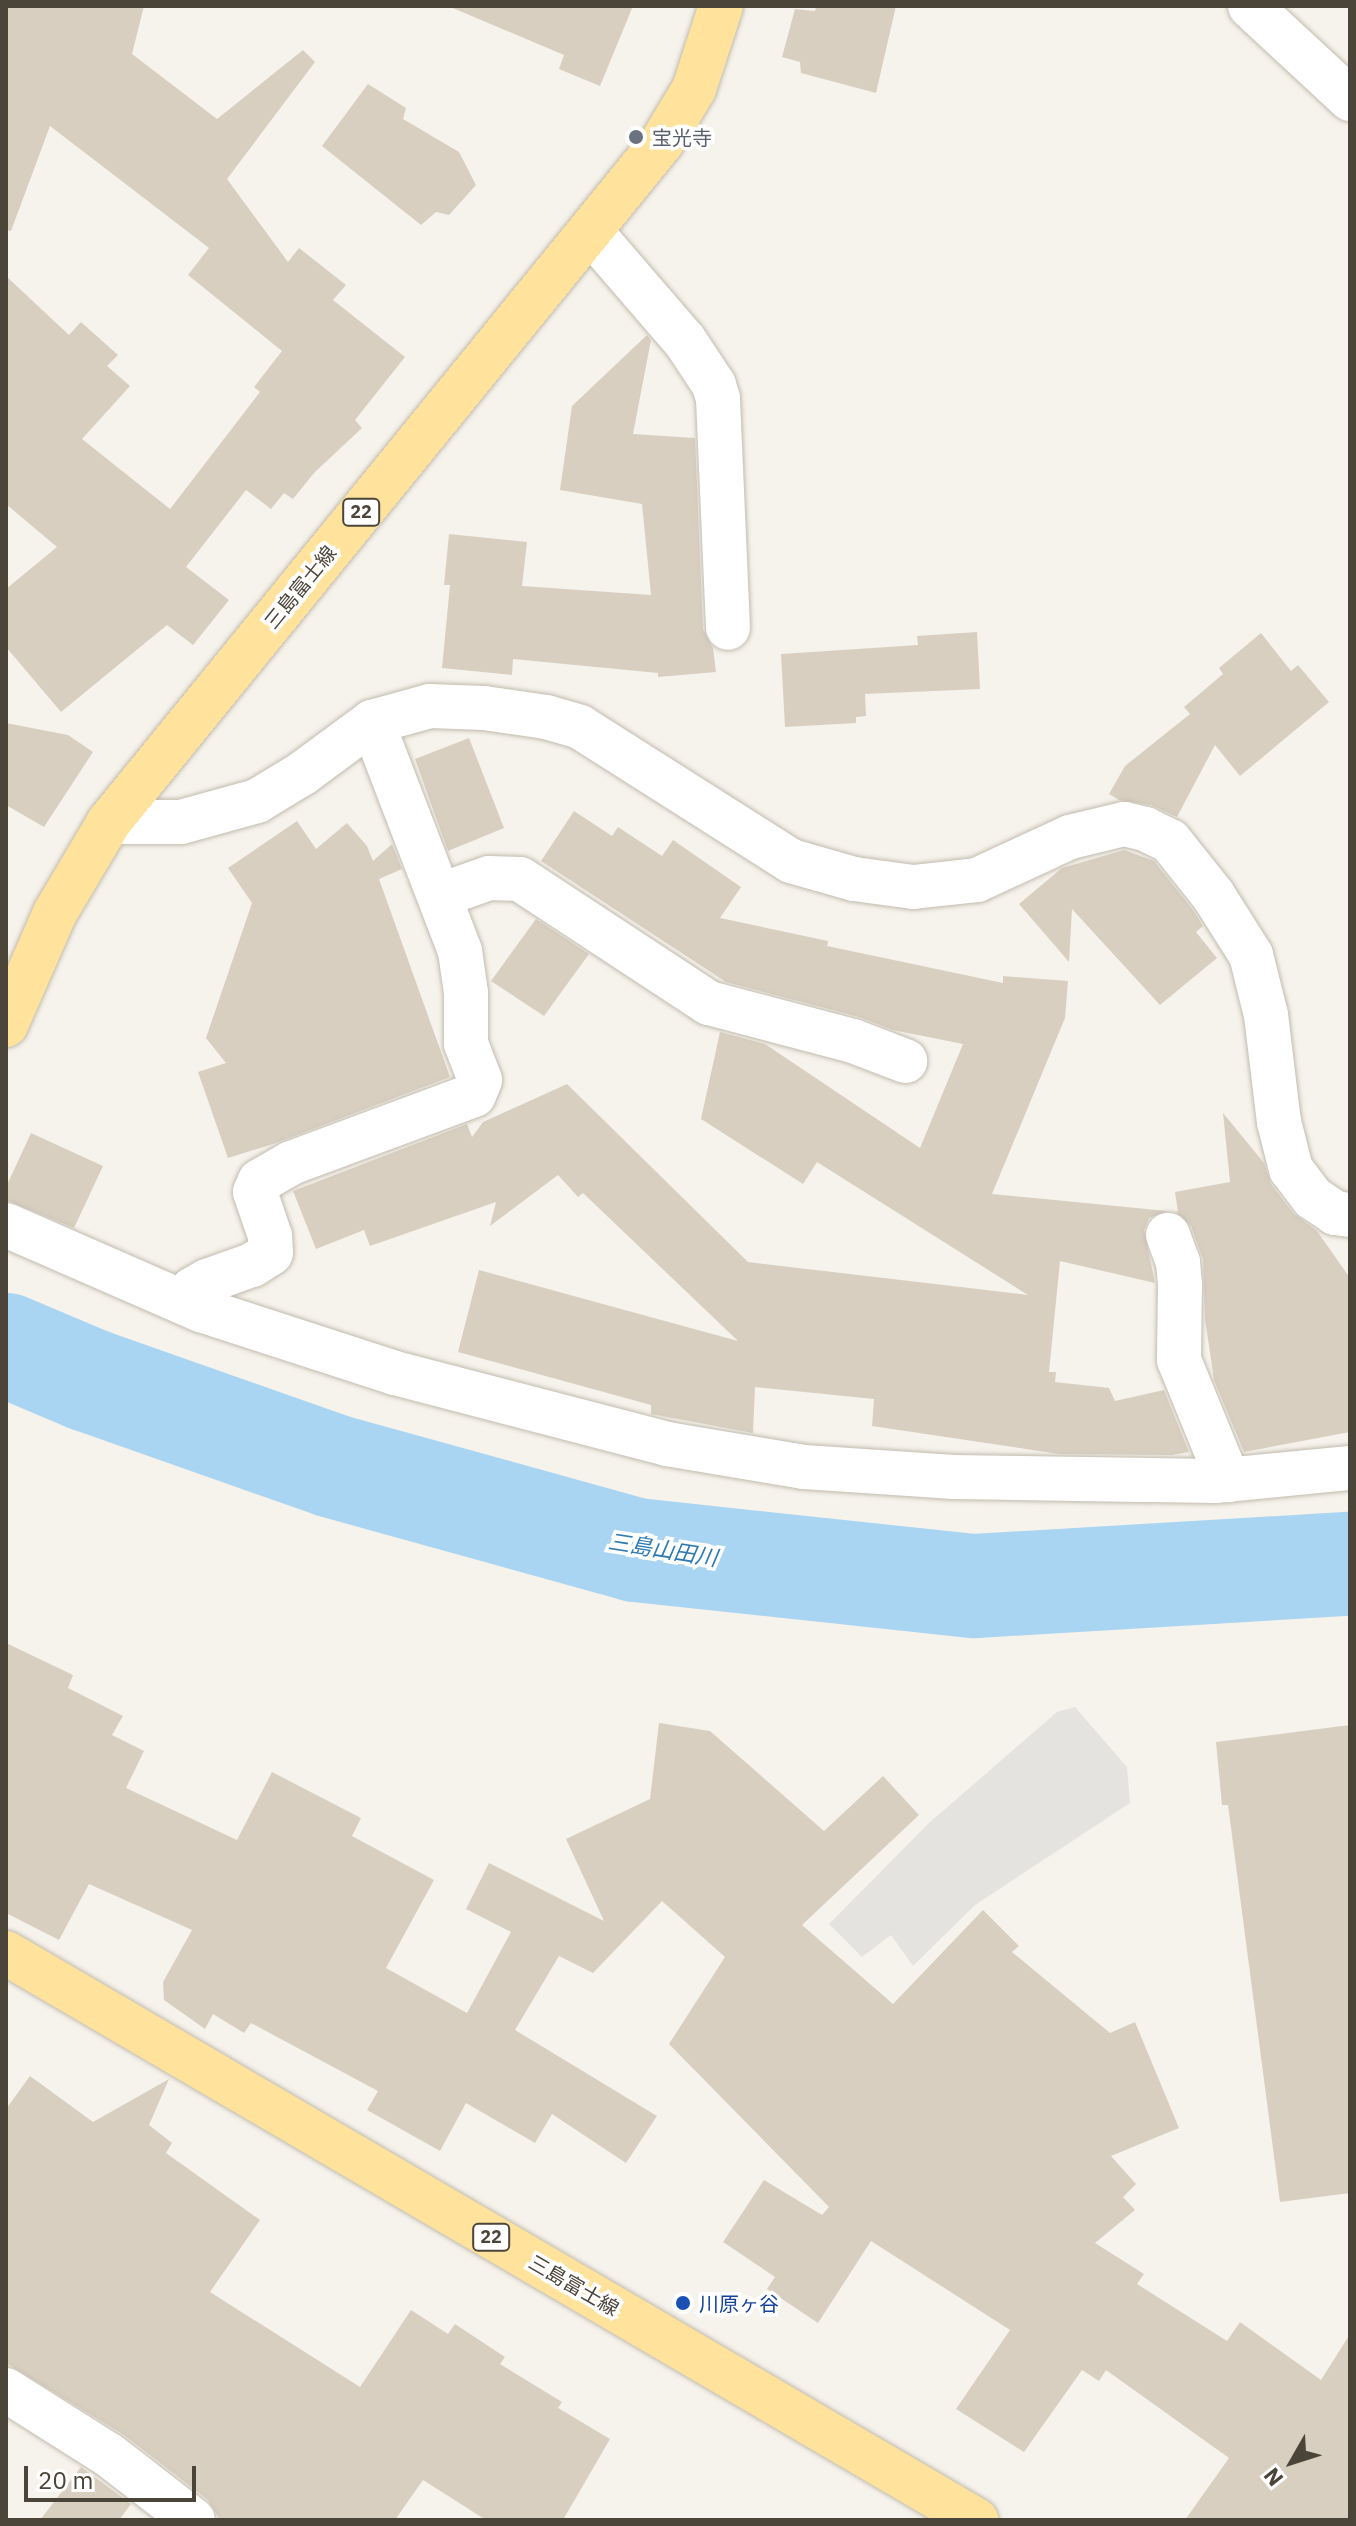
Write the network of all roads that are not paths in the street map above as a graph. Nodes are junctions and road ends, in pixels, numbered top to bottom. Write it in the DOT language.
graph roads {
  1 [pos="721,6"];
  2 [pos="1250,6"];
  3 [pos="1350,99"];
  4 [pos="590,231"];
  5 [pos="728,628"];
  6 [pos="372,722"];
  7 [pos="109,822"];
  8 [pos="441,895"];
  9 [pos="6,1025"];
  10 [pos="905,1061"];
  11 [pos="1350,1215"];
  12 [pos="6,1225"];
  13 [pos="1168,1235"];
  14 [pos="184,1302"];
  15 [pos="1350,1468"];
  16 [pos="1228,1480"];
  17 [pos="6,1953"];
  18 [pos="6,2390"];
  19 [pos="193,2520"];
  20 [pos="976,2520"];
  1 -- 4 [label="main road, 三島富士線 / 22"];
  2 -- 3 [label="street"];
  4 -- 5 [label="street"];
  4 -- 7 [label="main road, 三島富士線 / 22"];
  6 -- 7 [label="street"];
  6 -- 8 [label="street"];
  6 -- 11 [label="street"];
  7 -- 9 [label="main road, 三島富士線 / 22"];
  8 -- 10 [label="street"];
  8 -- 14 [label="street"];
  12 -- 14 [label="street"];
  13 -- 16 [label="street"];
  14 -- 16 [label="street"];
  15 -- 16 [label="street"];
  17 -- 20 [label="main road, 三島富士線 / 22"];
  18 -- 19 [label="street"];
}
